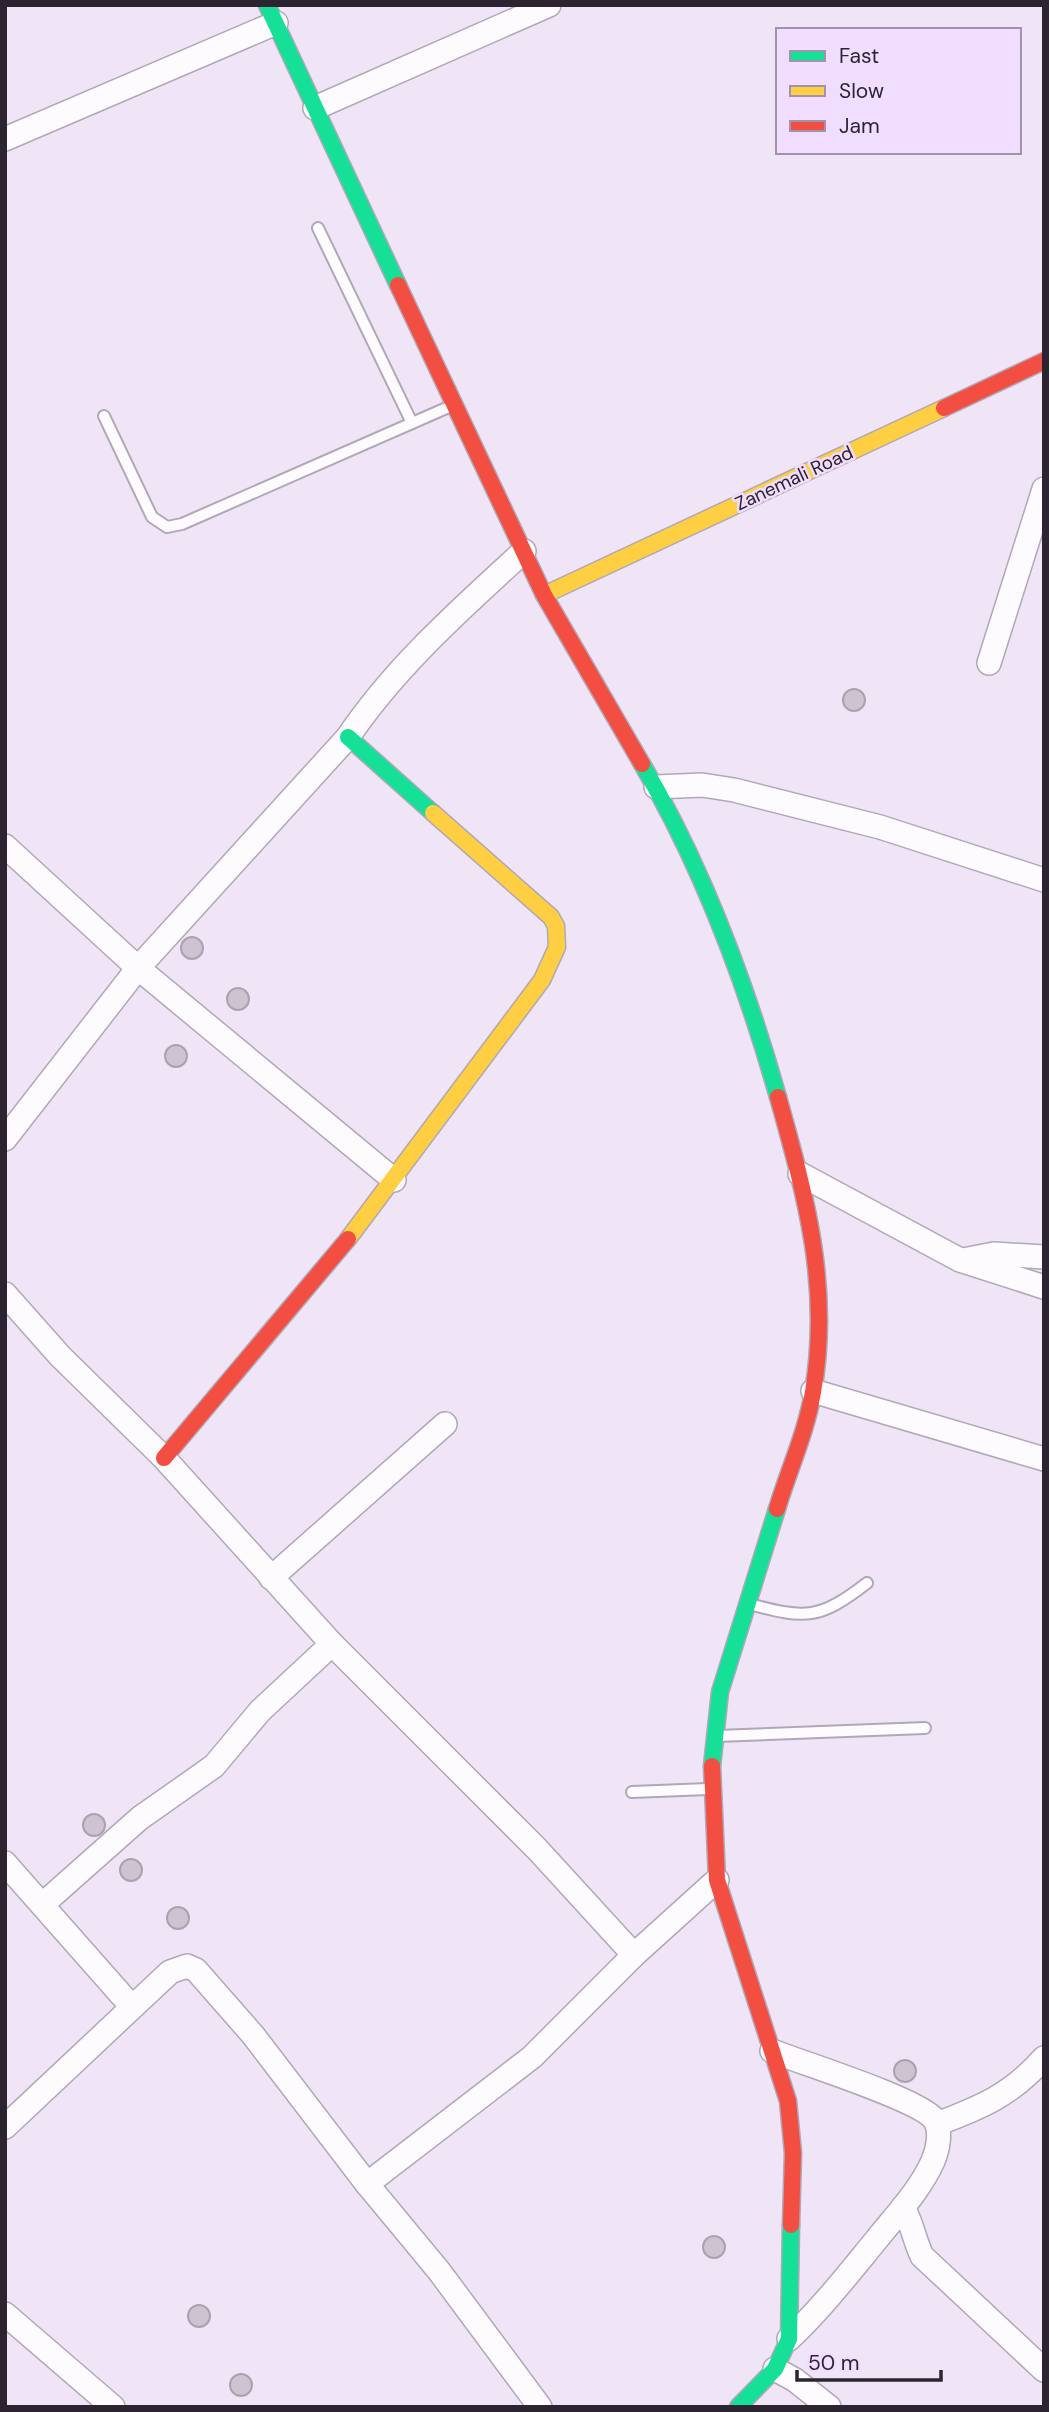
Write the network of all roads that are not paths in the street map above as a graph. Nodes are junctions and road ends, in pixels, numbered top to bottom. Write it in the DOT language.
graph roads {
  1 [pos="549,5"];
  2 [pos="271,14"];
  3 [pos="315,108"];
  4 [pos="5,139"];
  5 [pos="318,228"];
  6 [pos="1044,361"];
  7 [pos="453,405"];
  8 [pos="104,416"];
  9 [pos="412,423"];
  10 [pos="1044,489"];
  11 [pos="524,551"];
  12 [pos="544,595"];
  13 [pos="989,663"];
  14 [pos="348,737"];
  15 [pos="656,787"];
  16 [pos="5,846"];
  17 [pos="1044,880"];
  18 [pos="138,968"];
  19 [pos="5,1139"];
  20 [pos="800,1174"];
  21 [pos="394,1180"];
  22 [pos="1044,1257"];
  23 [pos="960,1260"];
  24 [pos="1044,1287"];
  25 [pos="5,1294"];
  26 [pos="813,1391"];
  27 [pos="445,1424"];
  28 [pos="164,1458"];
  29 [pos="1044,1459"];
  30 [pos="271,1578"];
  31 [pos="867,1583"];
  32 [pos="746,1604"];
  33 [pos="332,1644"];
  34 [pos="925,1728"];
  35 [pos="714,1736"];
  36 [pos="711,1788"];
  37 [pos="632,1792"];
  38 [pos="5,1863"];
  39 [pos="717,1880"];
  40 [pos="43,1904"];
  41 [pos="634,1955"];
  42 [pos="132,2007"];
  43 [pos="772,2051"];
  44 [pos="1044,2058"];
  45 [pos="937,2124"];
  46 [pos="5,2127"];
  47 [pos="367,2184"];
  48 [pos="903,2207"];
  49 [pos="5,2314"];
  50 [pos="789,2339"];
  51 [pos="775,2369"];
  52 [pos="1044,2370"];
  53 [pos="113,2407"];
  54 [pos="540,2407"];
  55 [pos="738,2407"];
  56 [pos="829,2407"];
  1 -- 3 [label="street"];
  2 -- 3 [label="street"];
  2 -- 4 [label="street"];
  3 -- 7 [label="street"];
  5 -- 9 [label="lane"];
  6 -- 12 [label="street, Zanemali Road"];
  7 -- 9 [label="lane"];
  7 -- 11 [label="street"];
  8 -- 9 [label="lane"];
  10 -- 13 [label="street"];
  11 -- 12 [label="street"];
  11 -- 14 [label="street"];
  12 -- 15 [label="street"];
  14 -- 18 [label="street"];
  14 -- 21 [label="street"];
  15 -- 17 [label="street"];
  15 -- 20 [label="street"];
  16 -- 18 [label="street"];
  18 -- 19 [label="street"];
  18 -- 21 [label="street"];
  20 -- 23 [label="street"];
  20 -- 26 [label="street"];
  21 -- 28 [label="street"];
  22 -- 23 [label="street"];
  23 -- 24 [label="street"];
  25 -- 28 [label="street"];
  26 -- 29 [label="street"];
  26 -- 32 [label="street"];
  27 -- 30 [label="street"];
  28 -- 30 [label="street"];
  30 -- 33 [label="street"];
  31 -- 32 [label="lane"];
  32 -- 35 [label="street"];
  33 -- 40 [label="street"];
  33 -- 41 [label="street"];
  34 -- 35 [label="lane"];
  35 -- 36 [label="street"];
  36 -- 37 [label="lane"];
  36 -- 39 [label="street"];
  38 -- 40 [label="street"];
  39 -- 41 [label="street"];
  39 -- 43 [label="street"];
  40 -- 42 [label="street"];
  41 -- 47 [label="street"];
  42 -- 46 [label="street"];
  42 -- 47 [label="street"];
  43 -- 45 [label="street"];
  43 -- 50 [label="street"];
  44 -- 45 [label="street"];
  45 -- 48 [label="street"];
  47 -- 54 [label="street"];
  48 -- 50 [label="street"];
  48 -- 52 [label="street"];
  49 -- 53 [label="street"];
  50 -- 51 [label="street"];
  51 -- 55 [label="street"];
  51 -- 56 [label="street"];
}
